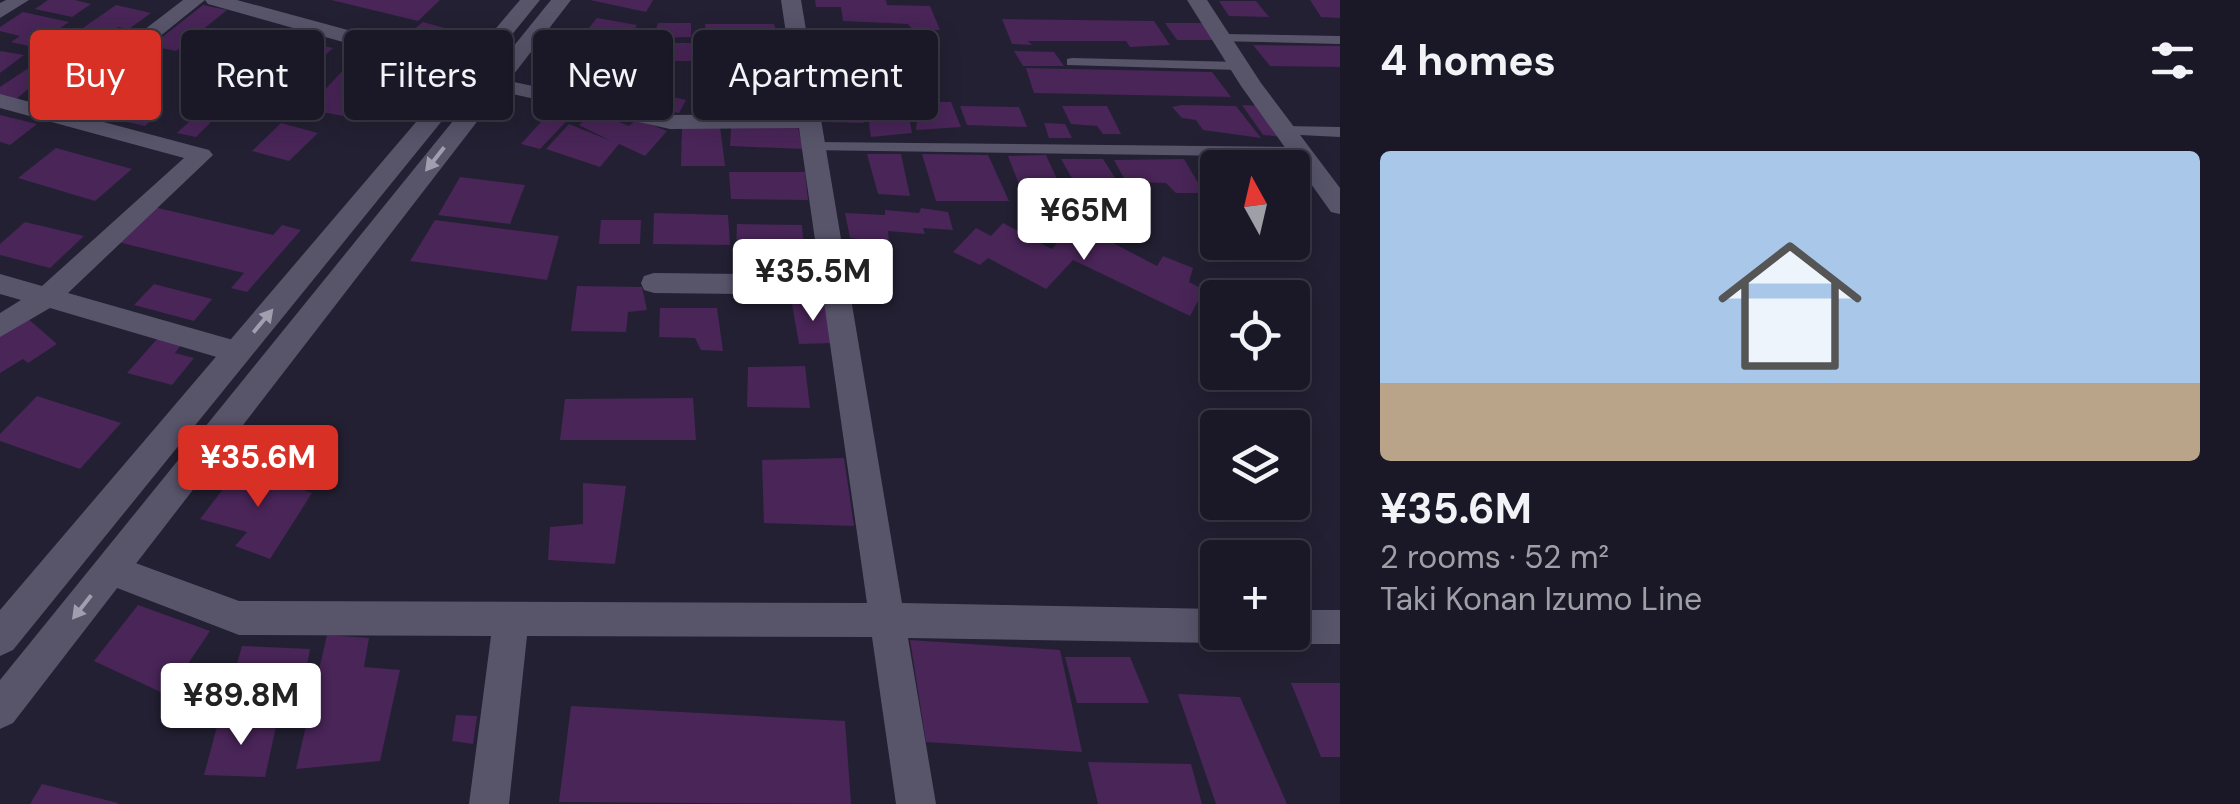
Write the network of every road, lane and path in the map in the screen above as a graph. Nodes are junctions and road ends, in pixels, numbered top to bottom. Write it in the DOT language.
graph roads {
  1 [pos="18,0"];
  2 [pos="195,0"];
  3 [pos="215,0"];
  4 [pos="530,0"];
  5 [pos="560,0"];
  6 [pos="791,0"];
  7 [pos="1196,0"];
  8 [pos="0,12"];
  9 [pos="156,30"];
  10 [pos="512,30"];
  11 [pos="344,37"];
  12 [pos="1222,38"];
  13 [pos="1340,40"];
  14 [pos="513,47"];
  15 [pos="1072,62"];
  16 [pos="1240,66"];
  17 [pos="513,84"];
  18 [pos="0,101"];
  19 [pos="30,109"];
  20 [pos="70,120"];
  21 [pos="445,120"];
  22 [pos="451,120"];
  23 [pos="1285,131"];
  24 [pos="1340,132"];
  25 [pos="812,134"];
  26 [pos="1247,150"];
  27 [pos="1299,150"];
  28 [pos="1310,164"];
  29 [pos="1340,206"];
  30 [pos="654,283"];
  31 [pos="0,284"];
  32 [pos="836,286"];
  33 [pos="46,298"];
  34 [pos="0,326"];
  35 [pos="237,352"];
  36 [pos="111,570"];
  37 [pos="511,620"];
  38 [pos="885,620"];
  39 [pos="1200,626"];
  40 [pos="1310,627"];
  41 [pos="1340,627"];
  42 [pos="0,638"];
  43 [pos="0,710"];
  44 [pos="489,804"];
  45 [pos="916,804"];
  1 -- 8 [label="street"];
  2 -- 9 [label="street"];
  3 -- 11 [label="street"];
  4 -- 10 [label="street"];
  5 -- 14 [label="street"];
  6 -- 25 [label="street"];
  7 -- 12 [label="street"];
  12 -- 13 [label="lane"];
  12 -- 16 [label="street"];
  15 -- 16 [label="lane"];
  16 -- 23 [label="street"];
  17 -- 25 [label="street"];
  18 -- 19 [label="street"];
  20 -- 33 [label="street"];
  35 -- 21 [label="street, one-way"];
  22 -- 36 [label="street, one-way"];
  23 -- 24 [label="lane"];
  23 -- 27 [label="street"];
  25 -- 26 [label="lane"];
  25 -- 32 [label="street"];
  28 -- 29 [label="street"];
  30 -- 32 [label="street"];
  31 -- 33 [label="street"];
  32 -- 38 [label="street"];
  33 -- 34 [label="street"];
  33 -- 35 [label="street"];
  35 -- 42 [label="street"];
  36 -- 37 [label="street"];
  36 -- 43 [label="street, one-way"];
  37 -- 38 [label="street"];
  37 -- 44 [label="street"];
  38 -- 39 [label="street"];
  38 -- 45 [label="street"];
  40 -- 41 [label="street"];
}
